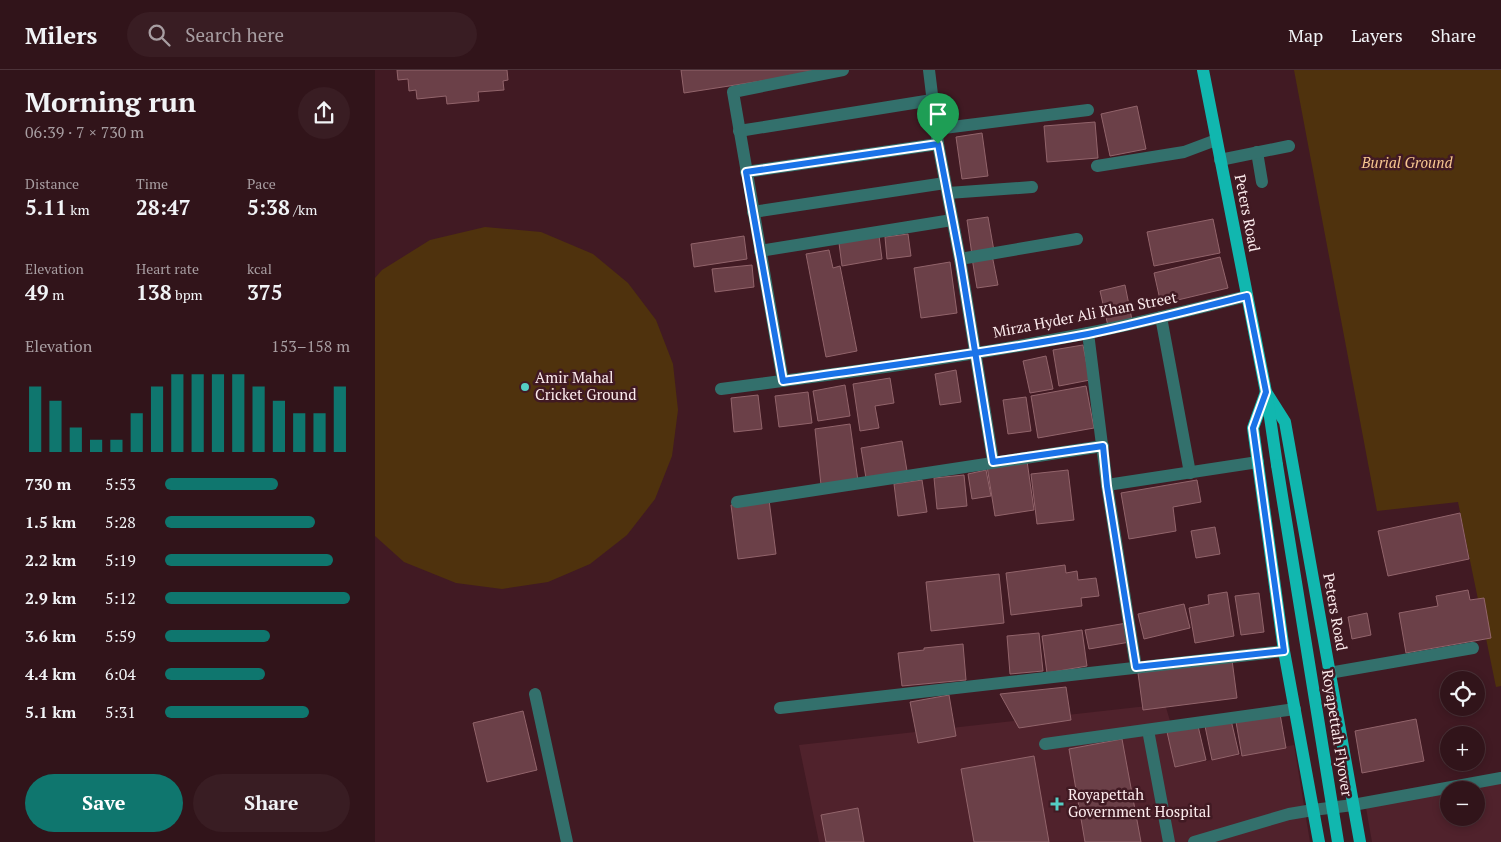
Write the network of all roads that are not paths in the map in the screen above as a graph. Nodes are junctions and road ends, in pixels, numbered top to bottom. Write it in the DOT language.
graph roads {
  1 [pos="843,70"];
  2 [pos="929,70"];
  3 [pos="1203,70"];
  4 [pos="932,100"];
  5 [pos="1088,110"];
  6 [pos="936,129"];
  7 [pos="739,131"];
  8 [pos="1216,140"];
  9 [pos="938,144"];
  10 [pos="1289,146"];
  11 [pos="1257,152"];
  12 [pos="1220,160"];
  13 [pos="1097,166"];
  14 [pos="746,172"];
  15 [pos="1262,182"];
  16 [pos="1032,187"];
  17 [pos="947,188"];
  18 [pos="753,212"];
  19 [pos="952,220"];
  20 [pos="1077,239"];
  21 [pos="760,251"];
  22 [pos="960,259"];
  23 [pos="1247,296"];
  24 [pos="1161,318"];
  25 [pos="1089,333"];
  26 [pos="976,352"];
  27 [pos="783,381"];
  28 [pos="721,389"];
  29 [pos="1266,392"];
  30 [pos="1103,446"];
  31 [pos="993,462"];
  32 [pos="1258,462"];
  33 [pos="1190,473"];
  34 [pos="1107,486"];
  35 [pos="737,502"];
  36 [pos="1473,648"];
  37 [pos="1284,651"];
  38 [pos="1136,667"];
  39 [pos="1329,674"];
  40 [pos="535,694"];
  41 [pos="780,708"];
  42 [pos="1295,709"];
  43 [pos="1148,730"];
  44 [pos="1045,744"];
  45 [pos="1501,778"];
  46 [pos="1353,805"];
  47 [pos="1313,810"];
  48 [pos="567,842"];
  49 [pos="1169,842"];
  50 [pos="1194,842"];
  51 [pos="1319,842"];
  52 [pos="1338,842"];
  53 [pos="1360,842"];
  1 -- 7 [label="street"];
  2 -- 4 [label="street"];
  3 -- 8 [label="main road, Peters Road"];
  4 -- 6 [label="street"];
  4 -- 7 [label="street"];
  5 -- 6 [label="street"];
  6 -- 9 [label="street"];
  7 -- 14 [label="street"];
  8 -- 12 [label="main road, Peters Road"];
  8 -- 13 [label="street"];
  9 -- 14 [label="street"];
  9 -- 17 [label="street"];
  10 -- 11 [label="street"];
  11 -- 12 [label="street"];
  11 -- 15 [label="street"];
  12 -- 23 [label="main road, Peters Road"];
  14 -- 18 [label="street"];
  16 -- 17 [label="street"];
  17 -- 18 [label="street"];
  17 -- 19 [label="street"];
  18 -- 21 [label="street"];
  19 -- 21 [label="street"];
  19 -- 22 [label="street"];
  20 -- 22 [label="street"];
  21 -- 27 [label="street"];
  22 -- 26 [label="street"];
  23 -- 24 [label="street, Mirza Hyder Ali Khan Street"];
  23 -- 29 [label="main road, Peters Road"];
  24 -- 25 [label="street, Mirza Hyder Ali Khan Street"];
  24 -- 33 [label="street"];
  25 -- 26 [label="street, Mirza Hyder Ali Khan Street"];
  25 -- 30 [label="street"];
  26 -- 27 [label="street, Mirza Hyder Ali Khan Street"];
  26 -- 31 [label="street"];
  27 -- 28 [label="street, Mirza Hyder Ali Khan Street"];
  29 -- 32 [label="main road"];
  29 -- 39 [label="main road, Peters Road"];
  29 -- 52 [label="main road, Royapettah Flyover, bridge"];
  30 -- 31 [label="street"];
  30 -- 34 [label="street"];
  31 -- 35 [label="street"];
  32 -- 33 [label="street"];
  32 -- 37 [label="main road"];
  33 -- 34 [label="street"];
  34 -- 38 [label="street"];
  36 -- 39 [label="street"];
  37 -- 38 [label="street"];
  37 -- 42 [label="main road"];
  38 -- 41 [label="street"];
  39 -- 46 [label="main road, Peters Road"];
  40 -- 48 [label="street"];
  42 -- 43 [label="street"];
  42 -- 47 [label="main road"];
  43 -- 44 [label="street"];
  43 -- 49 [label="street"];
  45 -- 46 [label="street"];
  46 -- 47 [label="street"];
  46 -- 53 [label="main road, Peters Road"];
  47 -- 50 [label="street"];
  47 -- 51 [label="main road"];
}
